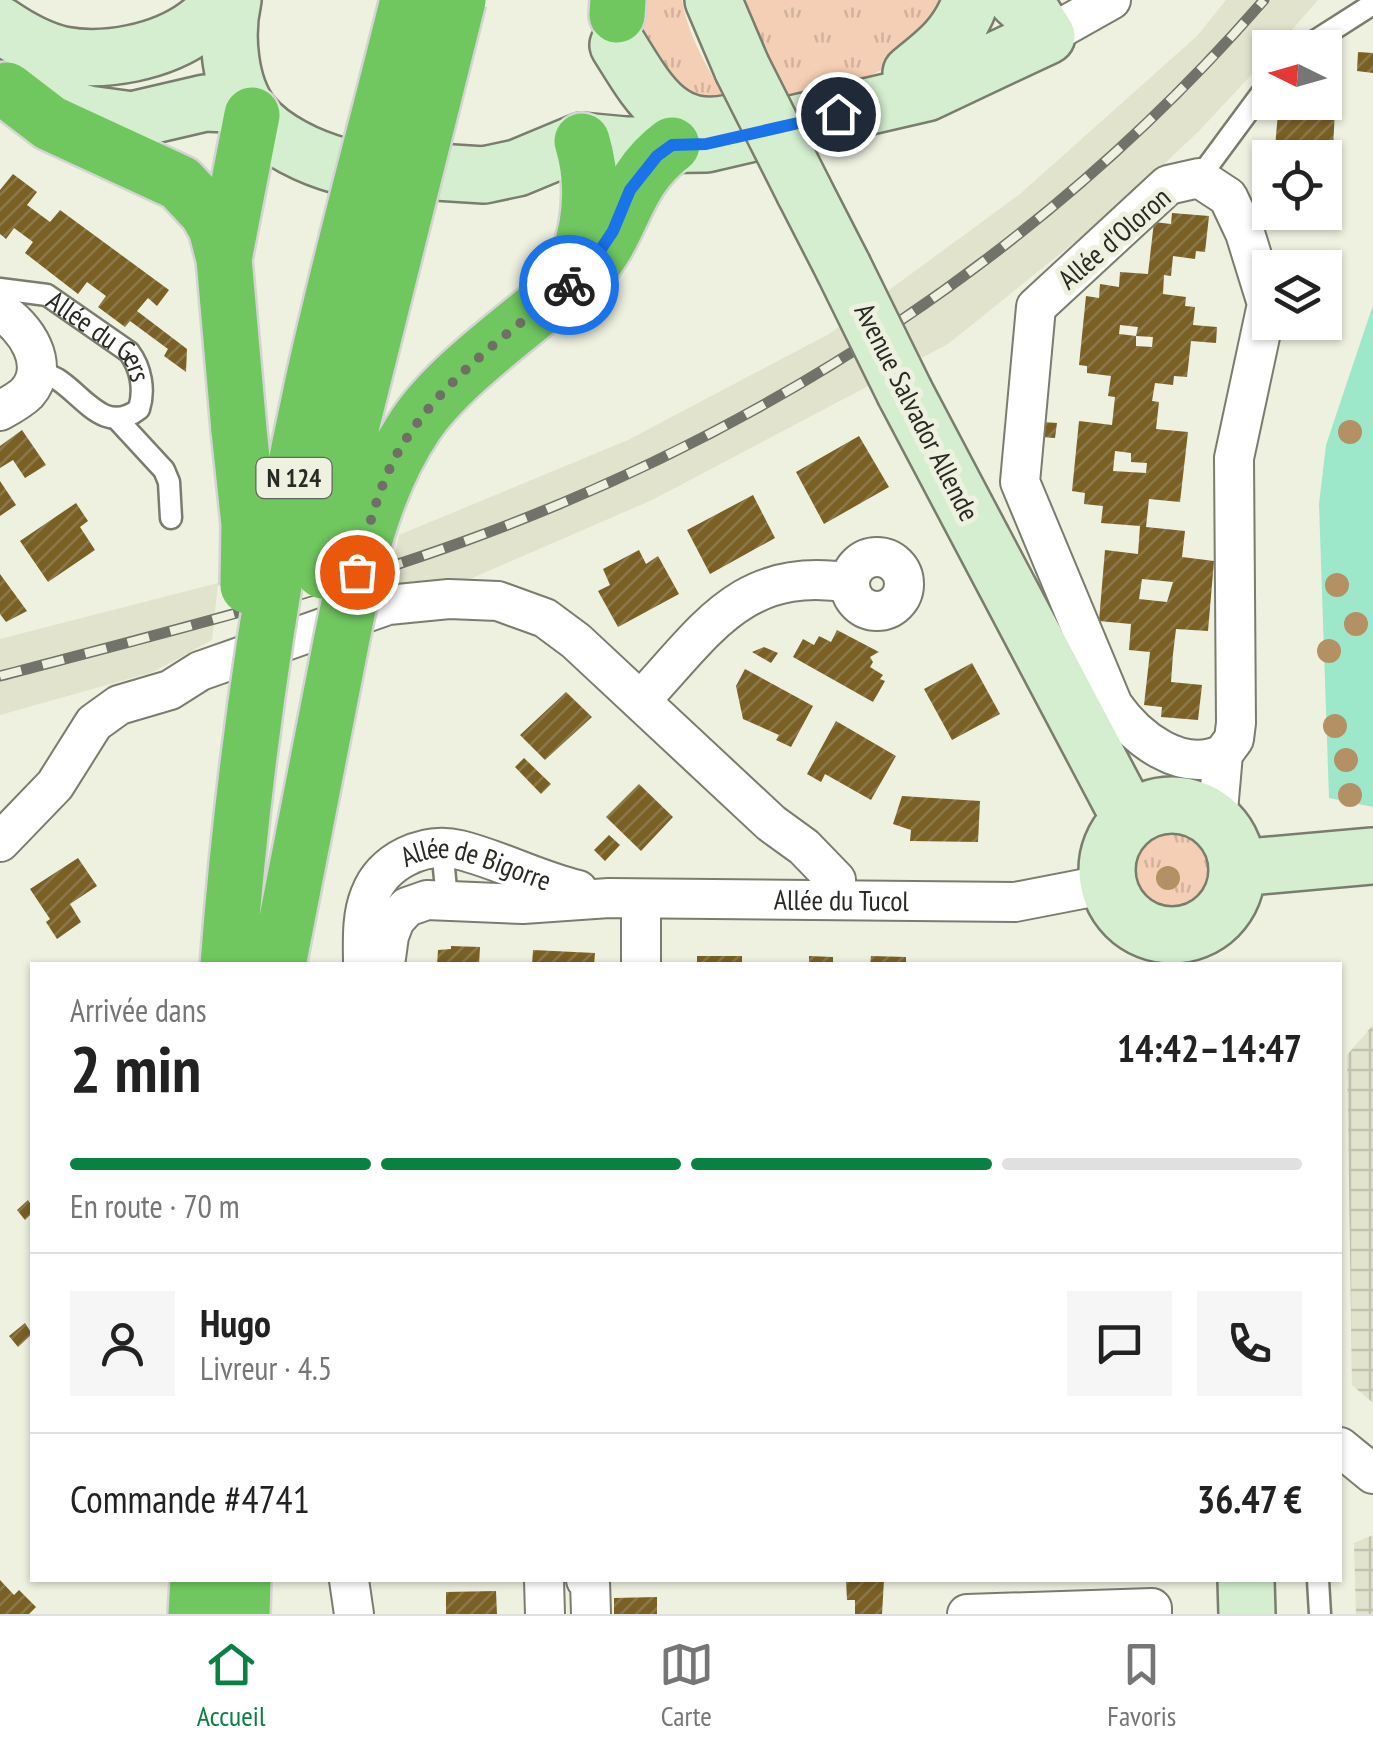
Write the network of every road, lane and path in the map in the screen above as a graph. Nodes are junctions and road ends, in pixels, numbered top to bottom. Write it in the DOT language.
graph roads {
  1 [pos="229,0"];
  2 [pos="408,0"];
  3 [pos="458,0"];
  4 [pos="713,0"];
  5 [pos="971,0"];
  6 [pos="1110,0"];
  7 [pos="1373,4"];
  8 [pos="1037,10"];
  9 [pos="616,15"];
  10 [pos="0,25"];
  11 [pos="1332,30"];
  12 [pos="911,72"];
  13 [pos="2,92"];
  14 [pos="1252,106"];
  15 [pos="252,115"];
  16 [pos="582,141"];
  17 [pos="672,145"];
  18 [pos="1199,178"];
  19 [pos="224,259"];
  20 [pos="0,290"];
  21 [pos="555,295"];
  22 [pos="0,310"];
  23 [pos="34,372"];
  24 [pos="0,412"];
  25 [pos="116,418"];
  26 [pos="171,518"];
  27 [pos="850,583"];
  28 [pos="640,700"];
  29 [pos="1223,754"];
  30 [pos="1130,819"];
  31 [pos="771,823"];
  32 [pos="0,842"];
  33 [pos="442,848"];
  34 [pos="1373,856"];
  35 [pos="1227,865"];
  36 [pos="1108,884"];
  37 [pos="625,898"];
  38 [pos="447,899"];
  39 [pos="780,899"];
  40 [pos="837,900"];
  41 [pos="1190,950"];
  42 [pos="224,962"];
  43 [pos="224,962"];
  44 [pos="275,962"];
  45 [pos="276,962"];
  46 [pos="362,962"];
  47 [pos="385,962"];
  48 [pos="640,962"];
  49 [pos="1230,962"];
  50 [pos="1342,1449"];
  51 [pos="1373,1474"];
  52 [pos="198,1582"];
  53 [pos="243,1582"];
  54 [pos="349,1582"];
  55 [pos="544,1582"];
  56 [pos="590,1582"];
  57 [pos="1246,1582"];
  58 [pos="1318,1582"];
  59 [pos="196,1614"];
  60 [pos="242,1614"];
  61 [pos="354,1614"];
  62 [pos="545,1614"];
  63 [pos="592,1614"];
  64 [pos="966,1614"];
  65 [pos="1152,1614"];
  66 [pos="1247,1614"];
  67 [pos="1320,1614"];
  1 -- 10 [label="street"];
  1 -- 15 [label="street"];
  2 -- 42 [label="highway, N 124, bridge"];
  3 -- 44 [label="highway, N 124, bridge"];
  4 -- 30 [label="street, Avenue Salvador Allende, bridge"];
  5 -- 12 [label="street"];
  6 -- 8 [label="street"];
  7 -- 11 [label="lane"];
  8 -- 12 [label="street"];
  8 -- 17 [label="street"];
  9 -- 12 [label="street"];
  9 -- 16 [label="street"];
  13 -- 15 [label="street"];
  13 -- 19 [label="highway"];
  14 -- 18 [label="lane"];
  15 -- 16 [label="street"];
  15 -- 19 [label="highway"];
  16 -- 17 [label="street"];
  16 -- 21 [label="highway"];
  17 -- 21 [label="highway"];
  18 -- 29 [label="street, Allée d'Oloron"];
  18 -- 29 [label="street, Allée d'Oloron"];
  19 -- 43 [label="highway, bridge"];
  20 -- 25 [label="lane, Allée du Gers"];
  21 -- 45 [label="highway, bridge"];
  22 -- 23 [label="street, Allée du Gers"];
  23 -- 24 [label="street"];
  23 -- 25 [label="lane, Allée du Gers"];
  25 -- 26 [label="lane, Allée du Gers"];
  27 -- 28 [label="street"];
  28 -- 31 [label="street"];
  28 -- 32 [label="street"];
  29 -- 35 [label="street, Allée d'Oloron"];
  30 -- 35 [label="street"];
  30 -- 36 [label="street"];
  31 -- 39 [label="street"];
  31 -- 40 [label="street"];
  33 -- 37 [label="street, Allée de Bigorre"];
  33 -- 38 [label="lane"];
  33 -- 46 [label="street, Allée de Bigorre"];
  34 -- 35 [label="street"];
  35 -- 41 [label="street"];
  35 -- 49 [label="street"];
  36 -- 40 [label="street, Allée du Tucol"];
  36 -- 41 [label="street"];
  37 -- 38 [label="street, Allée de Bigorre"];
  37 -- 39 [label="street, Allée du Tucol"];
  37 -- 48 [label="street"];
  38 -- 47 [label="street, Allée de Bigorre"];
  39 -- 40 [label="street, Allée du Tucol"];
  50 -- 51 [label="street"];
  52 -- 59 [label="highway"];
  53 -- 60 [label="highway"];
  54 -- 61 [label="street"];
  55 -- 62 [label="street"];
  56 -- 63 [label="street"];
  57 -- 66 [label="street"];
  58 -- 67 [label="lane"];
  64 -- 65 [label="street"];
}
